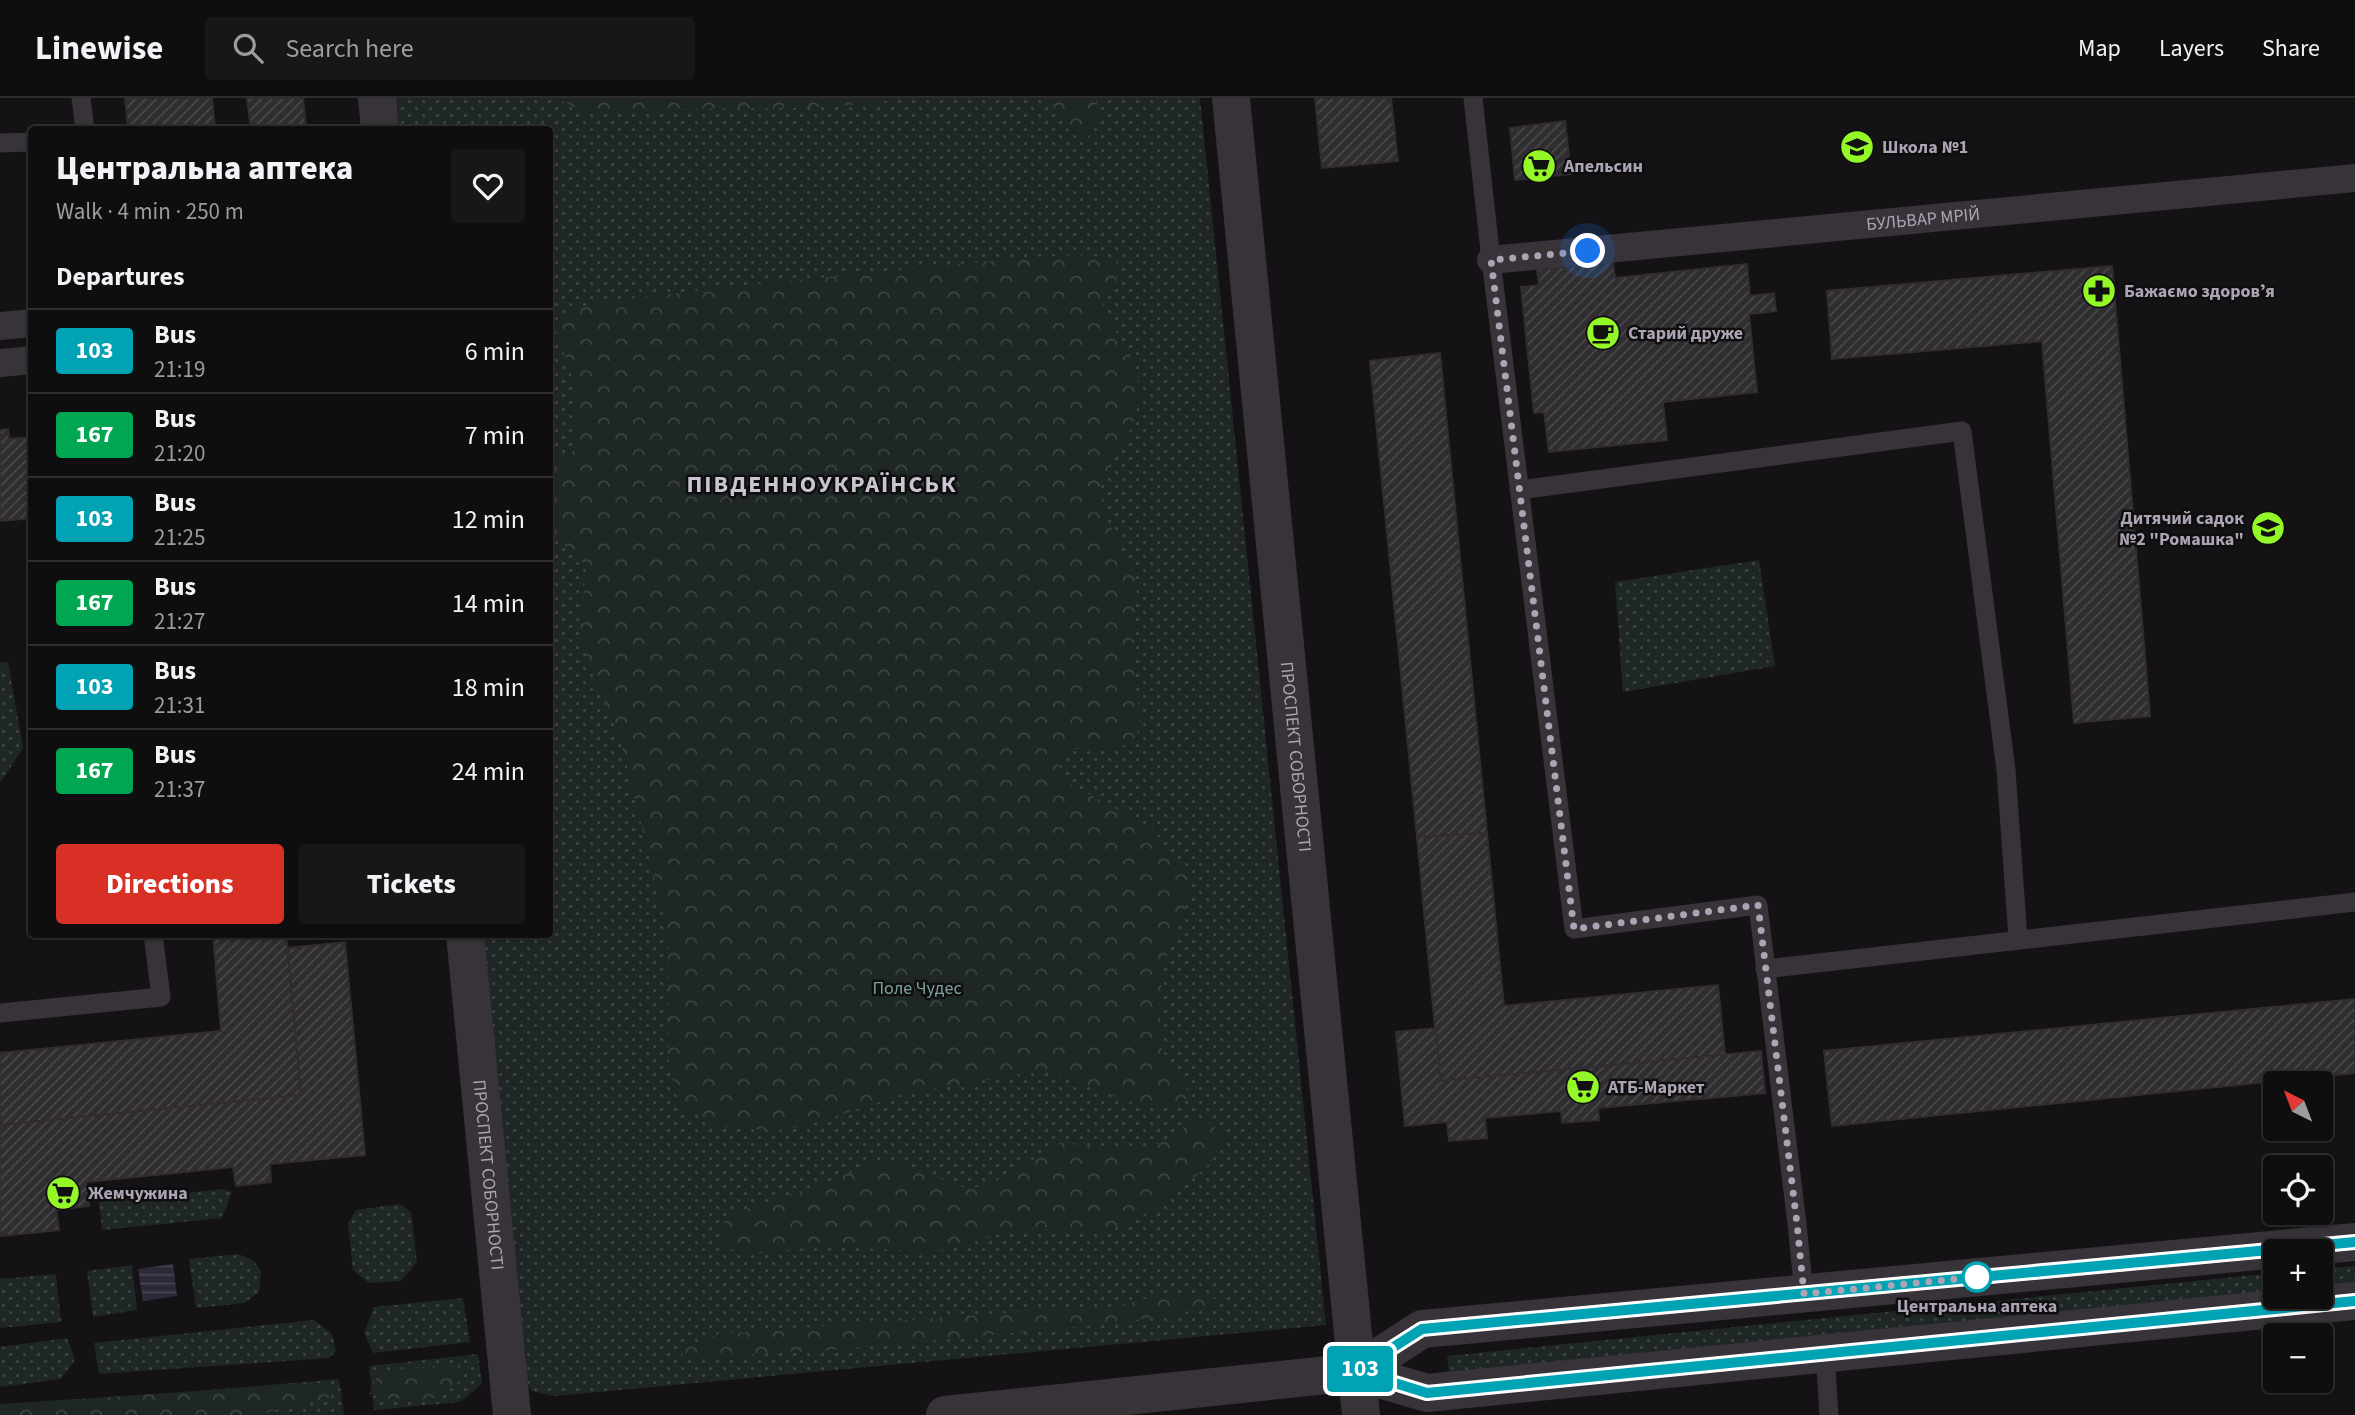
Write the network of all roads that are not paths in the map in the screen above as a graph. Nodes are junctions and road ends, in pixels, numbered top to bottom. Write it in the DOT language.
graph roads {
  1 [pos="81,98"];
  2 [pos="377,98"];
  3 [pos="1231,98"];
  4 [pos="1473,98"];
  5 [pos="84,126"];
  6 [pos="380,126"];
  7 [pos="28,142"];
  8 [pos="0,143"];
  9 [pos="2355,178"];
  10 [pos="1491,260"];
  11 [pos="28,323"];
  12 [pos="0,326"];
  13 [pos="28,360"];
  14 [pos="0,363"];
  15 [pos="1519,490"];
  16 [pos="2355,902"];
  17 [pos="154,938"];
  18 [pos="465,938"];
  19 [pos="2018,939"];
  20 [pos="1765,969"];
  21 [pos="0,1013"];
  22 [pos="2355,1242"];
  23 [pos="1804,1294"];
  24 [pos="2355,1301"];
  25 [pos="1825,1353"];
  26 [pos="1356,1371"];
  27 [pos="512,1415"];
  28 [pos="945,1415"];
  29 [pos="1361,1415"];
  30 [pos="1829,1415"];
  1 -- 5 [label="lane"];
  2 -- 6 [label="street"];
  3 -- 26 [label="street, ПРОСПЕКТ СОБОРНОСТІ"];
  4 -- 10 [label="lane"];
  7 -- 8 [label="lane"];
  9 -- 10 [label="street, БУЛЬВАР МРІЙ"];
  10 -- 15 [label="lane"];
  11 -- 12 [label="street"];
  13 -- 14 [label="street"];
  15 -- 19 [label="lane"];
  15 -- 20 [label="lane"];
  16 -- 19 [label="lane"];
  17 -- 21 [label="lane"];
  18 -- 27 [label="street, ПРОСПЕКТ СОБОРНОСТІ"];
  19 -- 20 [label="lane"];
  20 -- 23 [label="lane"];
  22 -- 23 [label="street"];
  23 -- 26 [label="street"];
  24 -- 25 [label="street"];
  25 -- 26 [label="street"];
  25 -- 30 [label="lane"];
  26 -- 28 [label="street"];
  26 -- 29 [label="street, ПРОСПЕКТ СОБОРНОСТІ"];
}
